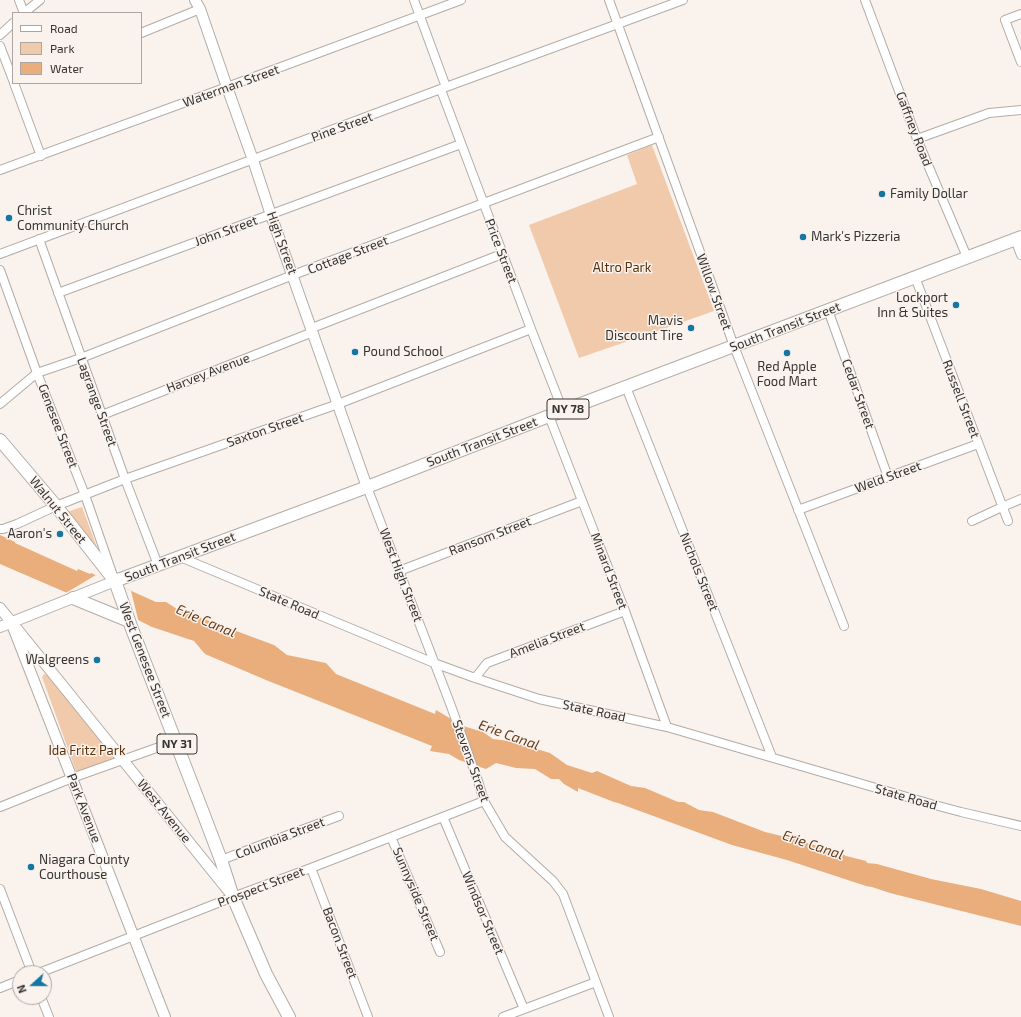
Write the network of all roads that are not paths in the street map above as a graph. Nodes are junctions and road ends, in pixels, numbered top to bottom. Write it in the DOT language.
graph roads {
  1 [pos="19,0"];
  2 [pos="40,0"];
  3 [pos="414,0"];
  4 [pos="461,0"];
  5 [pos="609,0"];
  6 [pos="683,0"];
  7 [pos="865,0"];
  8 [pos="197,3"];
  9 [pos="24,12"];
  10 [pos="25,12"];
  11 [pos="1021,14"];
  12 [pos="420,16"];
  13 [pos="12,24"];
  14 [pos="618,24"];
  15 [pos="142,32"];
  16 [pos="0,35"];
  17 [pos="0,46"];
  18 [pos="1021,62"];
  19 [pos="12,75"];
  20 [pos="16,84"];
  21 [pos="227,87"];
  22 [pos="443,88"];
  23 [pos="1021,110"];
  24 [pos="659,137"];
  25 [pos="917,139"];
  26 [pos="461,144"];
  27 [pos="41,156"];
  28 [pos="254,160"];
  29 [pos="0,170"];
  30 [pos="483,203"];
  31 [pos="271,215"];
  32 [pos="1018,238"];
  33 [pos="39,239"];
  34 [pos="0,254"];
  35 [pos="502,254"];
  36 [pos="1021,255"];
  37 [pos="967,257"];
  38 [pos="0,270"];
  39 [pos="293,275"];
  40 [pos="915,277"];
  41 [pos="58,293"];
  42 [pos="828,310"];
  43 [pos="531,329"];
  44 [pos="313,330"];
  45 [pos="734,346"];
  46 [pos="81,358"];
  47 [pos="37,373"];
  48 [pos="626,387"];
  49 [pos="0,404"];
  50 [pos="338,404"];
  51 [pos="563,411"];
  52 [pos="102,415"];
  53 [pos="549,416"];
  54 [pos="0,440"];
  55 [pos="978,444"];
  56 [pos="888,477"];
  57 [pos="125,479"];
  58 [pos="367,487"];
  59 [pos="84,495"];
  60 [pos="1021,499"];
  61 [pos="582,500"];
  62 [pos="56,506"];
  63 [pos="1002,507"];
  64 [pos="798,510"];
  65 [pos="1008,521"];
  66 [pos="972,522"];
  67 [pos="0,529"];
  68 [pos="180,557"];
  69 [pos="158,565"];
  70 [pos="399,571"];
  71 [pos="115,583"];
  72 [pos="69,599"];
  73 [pos="0,608"];
  74 [pos="625,611"];
  75 [pos="11,622"];
  76 [pos="131,625"];
  77 [pos="844,626"];
  78 [pos="0,627"];
  79 [pos="434,663"];
  80 [pos="475,678"];
  81 [pos="667,727"];
  82 [pos="176,741"];
  83 [pos="772,757"];
  84 [pos="122,760"];
  85 [pos="72,778"];
  86 [pos="484,801"];
  87 [pos="0,807"];
  88 [pos="339,816"];
  89 [pos="443,817"];
  90 [pos="1021,826"];
  91 [pos="391,837"];
  92 [pos="221,860"];
  93 [pos="311,868"];
  94 [pos="0,889"];
  95 [pos="233,897"];
  96 [pos="134,936"];
  97 [pos="440,952"];
  98 [pos="29,965"];
  99 [pos="52,968"];
  100 [pos="596,982"];
  101 [pos="12,983"];
  102 [pos="0,988"];
  103 [pos="44,1005"];
  104 [pos="524,1009"];
  105 [pos="48,1017"];
  106 [pos="164,1017"];
  107 [pos="289,1017"];
  108 [pos="368,1017"];
  109 [pos="503,1017"];
  110 [pos="609,1017"];
  1 -- 9 [label="street"];
  2 -- 10 [label="street"];
  3 -- 12 [label="street, Price Street"];
  4 -- 12 [label="street, Waterman Street"];
  5 -- 14 [label="street, Willow Street"];
  6 -- 14 [label="street, Pine Street"];
  7 -- 25 [label="street, Gaffney Road"];
  8 -- 15 [label="street"];
  8 -- 21 [label="main road, High Street"];
  11 -- 18 [label="street"];
  12 -- 21 [label="street, Waterman Street"];
  12 -- 22 [label="street, Price Street"];
  13 -- 16 [label="street"];
  14 -- 22 [label="street, Pine Street"];
  14 -- 24 [label="street, Willow Street"];
  17 -- 19 [label="street"];
  20 -- 27 [label="street"];
  21 -- 27 [label="street, Waterman Street"];
  21 -- 28 [label="main road, High Street"];
  22 -- 26 [label="street, Price Street"];
  22 -- 28 [label="street, Pine Street"];
  23 -- 25 [label="street"];
  24 -- 30 [label="street, Cottage Street"];
  24 -- 45 [label="street, Willow Street"];
  25 -- 37 [label="street, Gaffney Road"];
  26 -- 30 [label="street, Price Street"];
  26 -- 31 [label="street, John Street"];
  27 -- 29 [label="street, Waterman Street"];
  28 -- 31 [label="main road, High Street"];
  28 -- 33 [label="street, Pine Street"];
  30 -- 35 [label="street, Price Street"];
  30 -- 39 [label="street, Cottage Street"];
  31 -- 39 [label="main road, High Street"];
  31 -- 41 [label="street, John Street"];
  32 -- 36 [label="street"];
  32 -- 37 [label="highway, South Transit Street / NY 78"];
  33 -- 34 [label="street, Pine Street"];
  33 -- 41 [label="street, Lagrange Street"];
  35 -- 43 [label="street, Price Street"];
  35 -- 44 [label="street, Harvey Avenue"];
  37 -- 40 [label="highway, South Transit Street / NY 78"];
  38 -- 47 [label="street, Genesee Street"];
  39 -- 44 [label="main road, High Street"];
  39 -- 46 [label="street, Cottage Street"];
  40 -- 42 [label="highway, South Transit Street / NY 78"];
  40 -- 55 [label="street, Russell Street"];
  41 -- 46 [label="street, Lagrange Street"];
  42 -- 45 [label="highway, South Transit Street / NY 78"];
  42 -- 56 [label="street, Cedar Street"];
  43 -- 50 [label="street, Saxton Street"];
  43 -- 51 [label="street, Price Street"];
  44 -- 50 [label="main road, High Street"];
  44 -- 52 [label="street, Harvey Avenue"];
  45 -- 48 [label="highway, South Transit Street / NY 78"];
  45 -- 64 [label="street, Willow Street"];
  46 -- 47 [label="street, Cottage Street"];
  46 -- 52 [label="street, Lagrange Street"];
  47 -- 49 [label="street, Cottage Street"];
  47 -- 59 [label="street, Genesee Street"];
  48 -- 51 [label="highway, South Transit Street / NY 78"];
  48 -- 83 [label="street, Nichols Street"];
  50 -- 57 [label="street, Saxton Street"];
  50 -- 58 [label="main road, High Street"];
  51 -- 53 [label="highway, South Transit Street / NY 78"];
  52 -- 57 [label="street, Lagrange Street"];
  53 -- 58 [label="highway, South Transit Street / NY 78"];
  53 -- 61 [label="street, Minard Street"];
  54 -- 62 [label="highway, Walnut Street / NY 31"];
  55 -- 56 [label="street, Weld Street"];
  55 -- 63 [label="street, Russell Street"];
  56 -- 64 [label="street, Weld Street"];
  57 -- 59 [label="street, Saxton Street"];
  57 -- 69 [label="street, Lagrange Street"];
  58 -- 68 [label="highway, South Transit Street / NY 78"];
  58 -- 70 [label="street, West High Street"];
  59 -- 62 [label="street, Saxton Street"];
  59 -- 71 [label="street, Genesee Street"];
  60 -- 63 [label="street"];
  61 -- 70 [label="street, Ransom Street"];
  61 -- 74 [label="street, Minard Street"];
  62 -- 67 [label="street, Saxton Street"];
  62 -- 71 [label="highway, Walnut Street / NY 31"];
  63 -- 65 [label="street, Russell Street"];
  63 -- 66 [label="street"];
  64 -- 77 [label="street, Willow Street"];
  68 -- 69 [label="highway, South Transit Street / NY 78"];
  68 -- 79 [label="street, State Road"];
  69 -- 71 [label="highway, South Transit Street / NY 78"];
  70 -- 79 [label="street, West High Street"];
  71 -- 72 [label="main road, South Transit Street / NY 78"];
  71 -- 76 [label="highway, West Genesee Street / NY 31"];
  72 -- 75 [label="main road, South Transit Street / NY 78"];
  72 -- 76 [label="highway"];
  73 -- 75 [label="main road, West Avenue"];
  74 -- 80 [label="street, Amelia Street"];
  74 -- 81 [label="street, Minard Street"];
  75 -- 78 [label="main road, NY 78"];
  75 -- 84 [label="main road, West Avenue"];
  75 -- 85 [label="main road, Park Avenue"];
  76 -- 82 [label="highway, West Genesee Street / NY 31"];
  79 -- 80 [label="street, State Road"];
  79 -- 86 [label="street, Stevens Street"];
  80 -- 81 [label="street, State Road"];
  81 -- 83 [label="street, State Road"];
  82 -- 84 [label="street"];
  82 -- 92 [label="highway, West Genesee Street / NY 31"];
  83 -- 90 [label="street, State Road"];
  84 -- 85 [label="street"];
  84 -- 95 [label="main road, West Avenue"];
  85 -- 87 [label="street"];
  85 -- 96 [label="main road, Park Avenue"];
  86 -- 89 [label="street, Prospect Street"];
  86 -- 100 [label="street, Stevens Street"];
  88 -- 92 [label="street, Columbia Street"];
  89 -- 91 [label="street, Prospect Street"];
  89 -- 104 [label="street, Windsor Street"];
  91 -- 93 [label="street, Prospect Street"];
  91 -- 97 [label="street, Sunnyside Street"];
  92 -- 95 [label="highway, West Genesee Street / NY 31"];
  93 -- 95 [label="street, Prospect Street"];
  93 -- 108 [label="street, Bacon Street"];
  94 -- 98 [label="street"];
  95 -- 96 [label="street, Prospect Street"];
  95 -- 107 [label="highway, West Avenue / NY 31"];
  96 -- 99 [label="street, Prospect Street"];
  96 -- 106 [label="main road, Park Avenue"];
  100 -- 104 [label="street"];
  100 -- 110 [label="street, Stevens Street"];
  101 -- 102 [label="street"];
  103 -- 105 [label="street"];
  104 -- 109 [label="street"];
}
